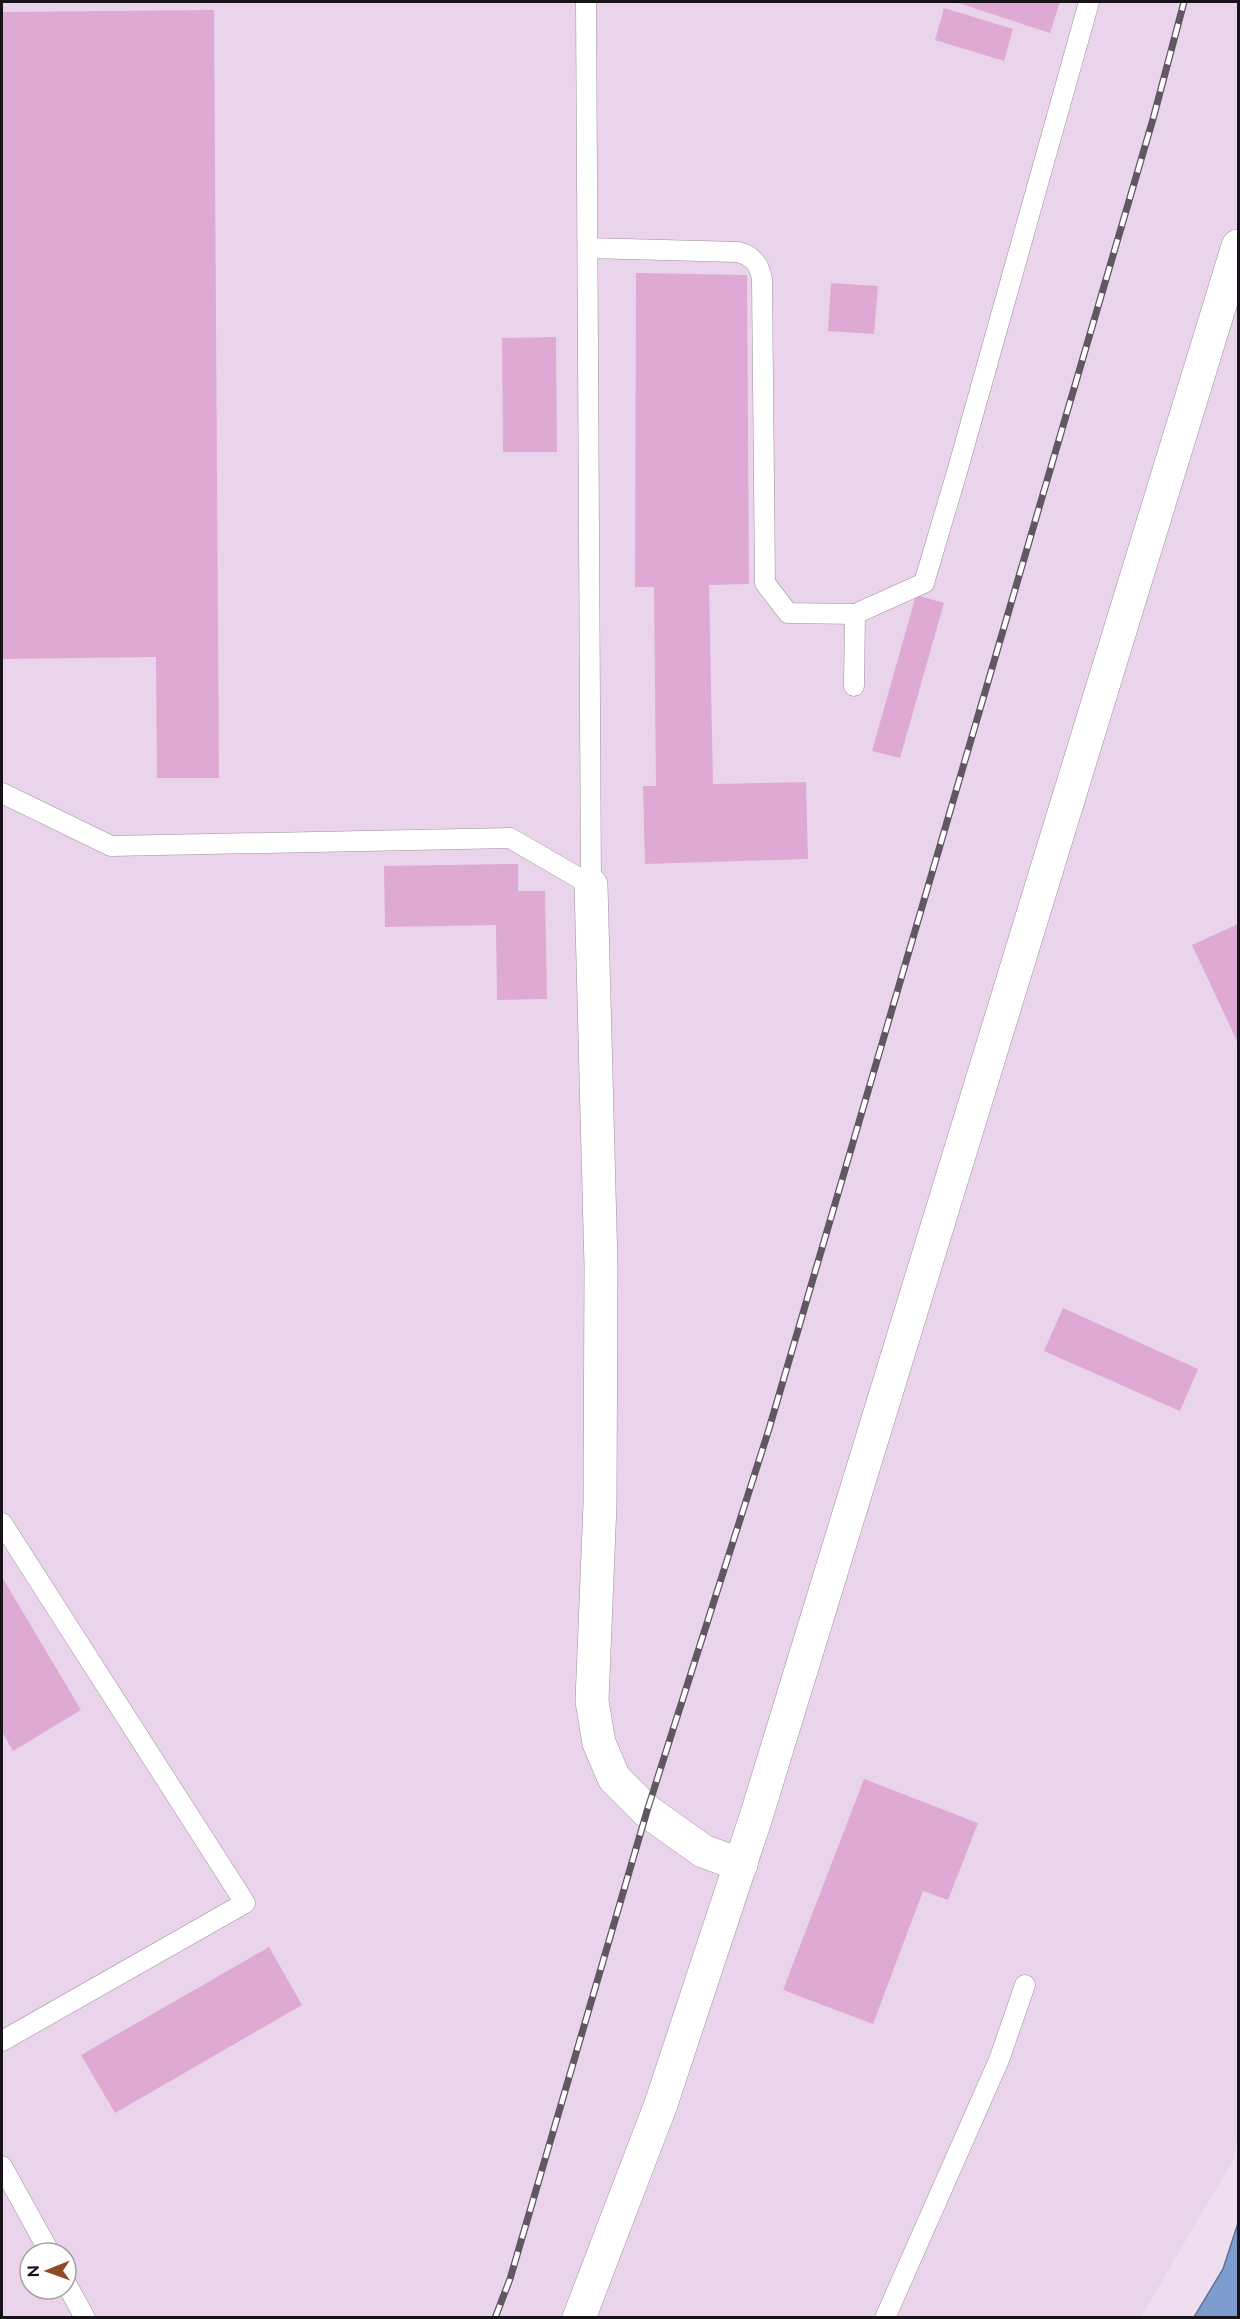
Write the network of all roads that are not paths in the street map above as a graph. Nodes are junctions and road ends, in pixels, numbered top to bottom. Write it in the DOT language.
graph roads {
  1 [pos="586,2"];
  2 [pos="1089,2"];
  3 [pos="1239,246"];
  4 [pos="588,248"];
  5 [pos="855,614"];
  6 [pos="854,686"];
  7 [pos="2,793"];
  8 [pos="591,885"];
  9 [pos="2,1523"];
  10 [pos="741,1865"];
  11 [pos="1025,1985"];
  12 [pos="2,2041"];
  13 [pos="2,2167"];
  14 [pos="43,2241"];
  15 [pos="76,2301"];
  16 [pos="85,2318"];
  17 [pos="579,2318"];
  18 [pos="885,2318"];
  1 -- 4 [label="lane"];
  2 -- 5 [label="lane"];
  3 -- 10 [label="street"];
  4 -- 5 [label="lane"];
  4 -- 8 [label="lane"];
  5 -- 6 [label="lane"];
  7 -- 8 [label="lane"];
  8 -- 10 [label="street"];
  9 -- 12 [label="lane"];
  10 -- 17 [label="street"];
  11 -- 18 [label="lane"];
  13 -- 14 [label="lane"];
  15 -- 16 [label="lane"];
}
